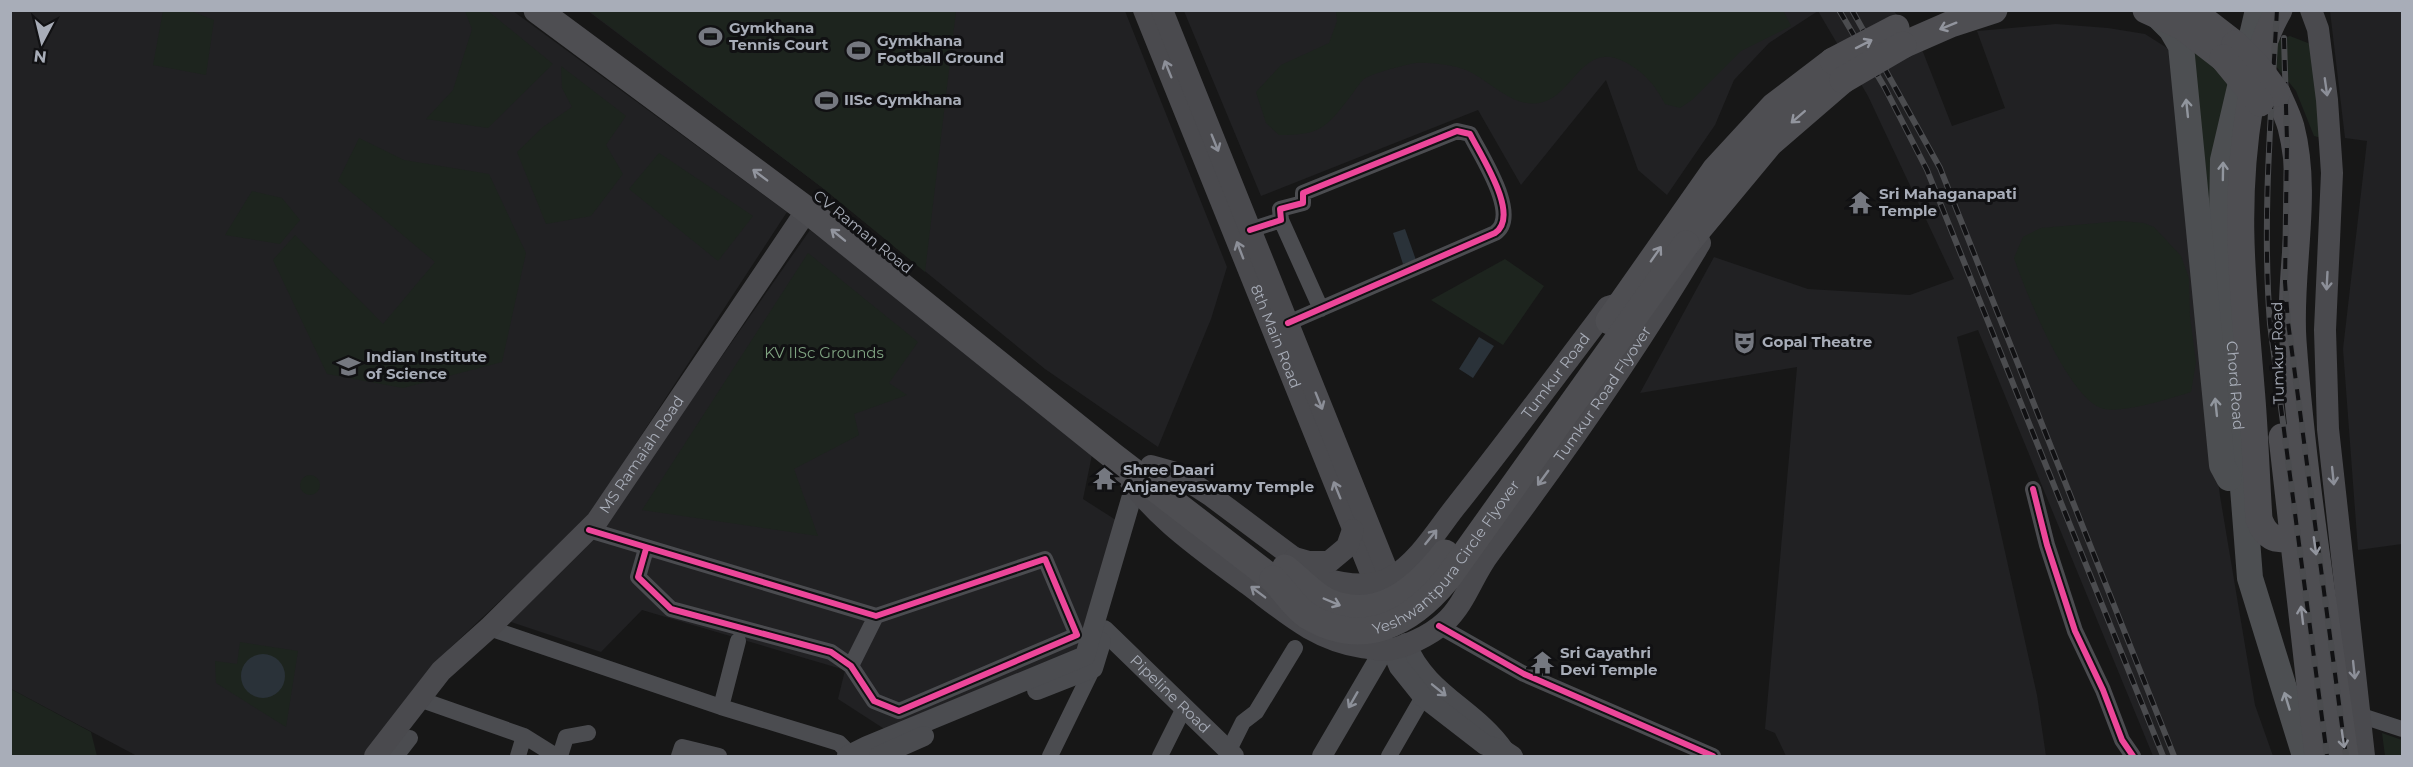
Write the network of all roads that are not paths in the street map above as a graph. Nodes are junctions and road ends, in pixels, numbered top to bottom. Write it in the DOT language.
graph roads {
  1 [pos="537,10"];
  2 [pos="566,10"];
  3 [pos="1144,10"];
  4 [pos="1162,10"];
  5 [pos="1935,10"];
  6 [pos="1994,10"];
  7 [pos="2191,10"];
  8 [pos="2258,10"];
  9 [pos="2279,10"];
  10 [pos="2311,10"];
  11 [pos="2151,12"];
  12 [pos="1900,37"];
  13 [pos="2229,51"];
  14 [pos="1838,70"];
  15 [pos="2268,98"];
  16 [pos="807,210"];
  17 [pos="1281,220"];
  18 [pos="1704,222"];
  19 [pos="1250,230"];
  20 [pos="1322,309"];
  21 [pos="1616,312"];
  22 [pos="1288,323"];
  23 [pos="1295,366"];
  24 [pos="1113,456"];
  25 [pos="1151,466"];
  26 [pos="2033,489"];
  27 [pos="1139,494"];
  28 [pos="2242,502"];
  29 [pos="589,530"];
  30 [pos="1353,530"];
  31 [pos="2293,536"];
  32 [pos="646,549"];
  33 [pos="1291,569"];
  34 [pos="1382,580"];
  35 [pos="1284,611"];
  36 [pos="876,616"];
  37 [pos="1439,626"];
  38 [pos="489,628"];
  39 [pos="1104,630"];
  40 [pos="738,641"];
  41 [pos="1295,648"];
  42 [pos="1395,652"];
  43 [pos="1089,662"];
  44 [pos="851,666"];
  45 [pos="1423,697"];
  46 [pos="419,699"];
  47 [pos="721,707"];
  48 [pos="1184,708"];
  49 [pos="2359,715"];
  50 [pos="2403,729"];
  51 [pos="588,733"];
  52 [pos="524,736"];
  53 [pos="410,738"];
  54 [pos="1231,753"];
  55 [pos="1509,753"];
  56 [pos="850,755"];
  57 [pos="375,756"];
  58 [pos="396,756"];
  59 [pos="518,756"];
  60 [pos="558,756"];
  61 [pos="679,756"];
  62 [pos="719,756"];
  63 [pos="879,756"];
  64 [pos="1050,756"];
  65 [pos="1160,756"];
  66 [pos="1322,756"];
  67 [pos="1389,756"];
  68 [pos="1710,756"];
  69 [pos="2133,756"];
  70 [pos="2305,756"];
  71 [pos="2318,756"];
  72 [pos="2345,756"];
  73 [pos="2364,756"];
  16 -- 1 [label="highway, CV Raman Road, one-way"];
  2 -- 25 [label="highway, CV Raman Road"];
  23 -- 3 [label="main road, 8th Main Road, one-way"];
  4 -- 19 [label="main road, 8th Main Road, one-way"];
  5 -- 12 [label="highway, Tumkur Road"];
  6 -- 12 [label="highway, Tumkur Road, one-way"];
  7 -- 13 [label="highway, Tumkur Road"];
  28 -- 8 [label="main road, Chord Road, one-way"];
  9 -- 31 [label="highway"];
  10 -- 49 [label="main road, one-way"];
  11 -- 13 [label="highway, Tumkur Road"];
  28 -- 11 [label="main road, one-way"];
  12 -- 14 [label="highway, Tumkur Road, bridge"];
  13 -- 15 [label="highway, Tumkur Road, bridge"];
  14 -- 18 [label="highway, Tumkur Road, one-way"];
  21 -- 14 [label="highway, Tumkur Road, one-way"];
  15 -- 31 [label="highway, Tumkur Road"];
  15 -- 72 [label="highway, Tumkur Road, one-way"];
  24 -- 16 [label="highway, CV Raman Road, one-way"];
  16 -- 29 [label="main road, MS Ramaiah Road"];
  17 -- 19 [label="street"];
  17 -- 20 [label="street"];
  17 -- 20 [label="street"];
  18 -- 33 [label="highway, Yeshwantpura Circle Flyover, bridge"];
  18 -- 37 [label="main road, Tumkur Road Flyover, one-way"];
  19 -- 22 [label="main road, 8th Main Road"];
  20 -- 22 [label="street"];
  33 -- 21 [label="highway, Yeshwantpura Circle Flyover, one-way, bridge"];
  34 -- 21 [label="main road, Tumkur Road, one-way"];
  22 -- 23 [label="main road, 8th Main Road"];
  30 -- 23 [label="main road, 8th Main Road, one-way"];
  23 -- 34 [label="main road, 8th Main Road, one-way"];
  24 -- 27 [label="main road"];
  24 -- 33 [label="highway, Yeshwantpura Circle Flyover"];
  25 -- 33 [label="highway, Yeshwantpura Circle Flyover"];
  26 -- 69 [label="street"];
  35 -- 27 [label="main road, one-way"];
  27 -- 39 [label="street"];
  27 -- 43 [label="street"];
  70 -- 28 [label="main road, Chord Road, one-way"];
  29 -- 32 [label="street"];
  29 -- 38 [label="main road, MS Ramaiah Road"];
  30 -- 33 [label="main road"];
  30 -- 34 [label="main road, 8th Main Road"];
  71 -- 31 [label="highway, Tumkur Road, one-way"];
  32 -- 36 [label="street"];
  32 -- 44 [label="street"];
  33 -- 34 [label="main road"];
  33 -- 35 [label="main road"];
  34 -- 42 [label="main road, 8th Main Road"];
  35 -- 42 [label="main road"];
  36 -- 44 [label="street"];
  36 -- 44 [label="street"];
  37 -- 42 [label="main road"];
  37 -- 68 [label="street"];
  38 -- 46 [label="main road, MS Ramaiah Road"];
  38 -- 47 [label="street"];
  39 -- 43 [label="street"];
  39 -- 48 [label="street, Pipeline Road"];
  40 -- 47 [label="street"];
  41 -- 54 [label="street"];
  42 -- 45 [label="street"];
  42 -- 55 [label="street, one-way"];
  42 -- 66 [label="street, one-way"];
  43 -- 56 [label="street"];
  43 -- 63 [label="street"];
  43 -- 64 [label="street"];
  45 -- 55 [label="street"];
  45 -- 67 [label="street"];
  46 -- 52 [label="street"];
  46 -- 57 [label="main road, MS Ramaiah Road"];
  47 -- 56 [label="street"];
  48 -- 54 [label="street, Pipeline Road"];
  48 -- 65 [label="street"];
  49 -- 50 [label="street"];
  49 -- 73 [label="main road"];
  51 -- 60 [label="street"];
  52 -- 59 [label="street"];
  52 -- 60 [label="street"];
  53 -- 58 [label="street"];
  61 -- 62 [label="street"];
}
